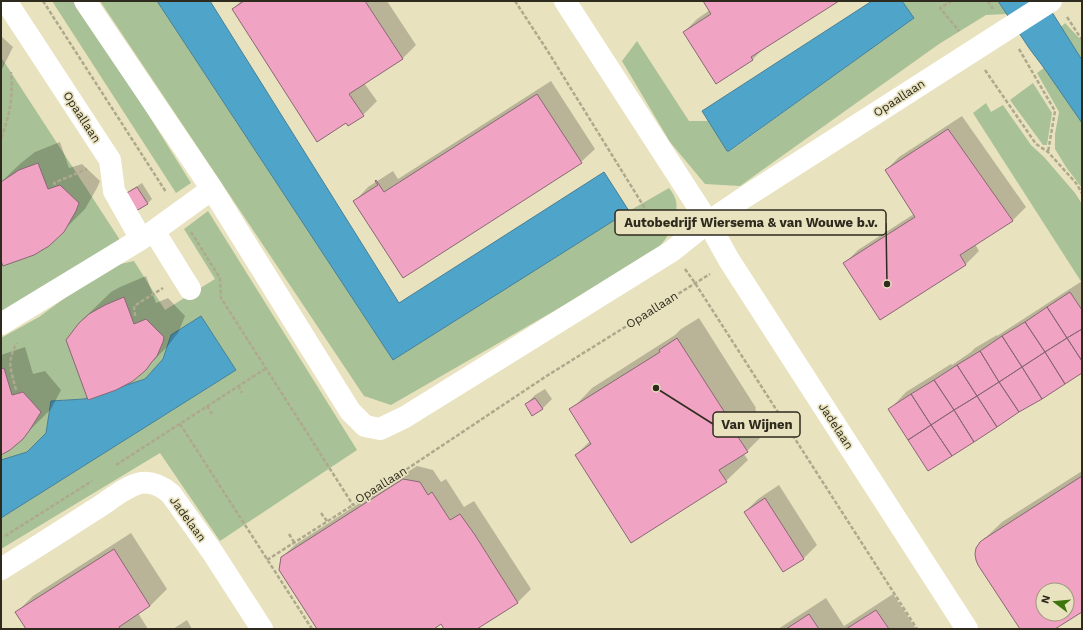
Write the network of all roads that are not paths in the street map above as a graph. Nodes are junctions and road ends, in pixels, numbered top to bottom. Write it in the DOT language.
graph roads {
  1 [pos="6,1"];
  2 [pos="85,1"];
  3 [pos="565,1"];
  4 [pos="1050,1"];
  5 [pos="212,189"];
  6 [pos="708,222"];
  7 [pos="147,235"];
  8 [pos="186,283"];
  9 [pos="1,324"];
  10 [pos="1,569"];
  11 [pos="262,629"];
  12 [pos="967,629"];
  1 -- 7 [label="street, Opaallaan"];
  2 -- 5 [label="street, Opaallaan"];
  3 -- 6 [label="street"];
  4 -- 6 [label="street, Opaallaan"];
  5 -- 6 [label="street, Opaallaan"];
  5 -- 7 [label="street"];
  6 -- 12 [label="street, Jadelaan"];
  7 -- 8 [label="street, Opaallaan"];
  7 -- 9 [label="street"];
  10 -- 11 [label="street, Jadelaan"];
}
